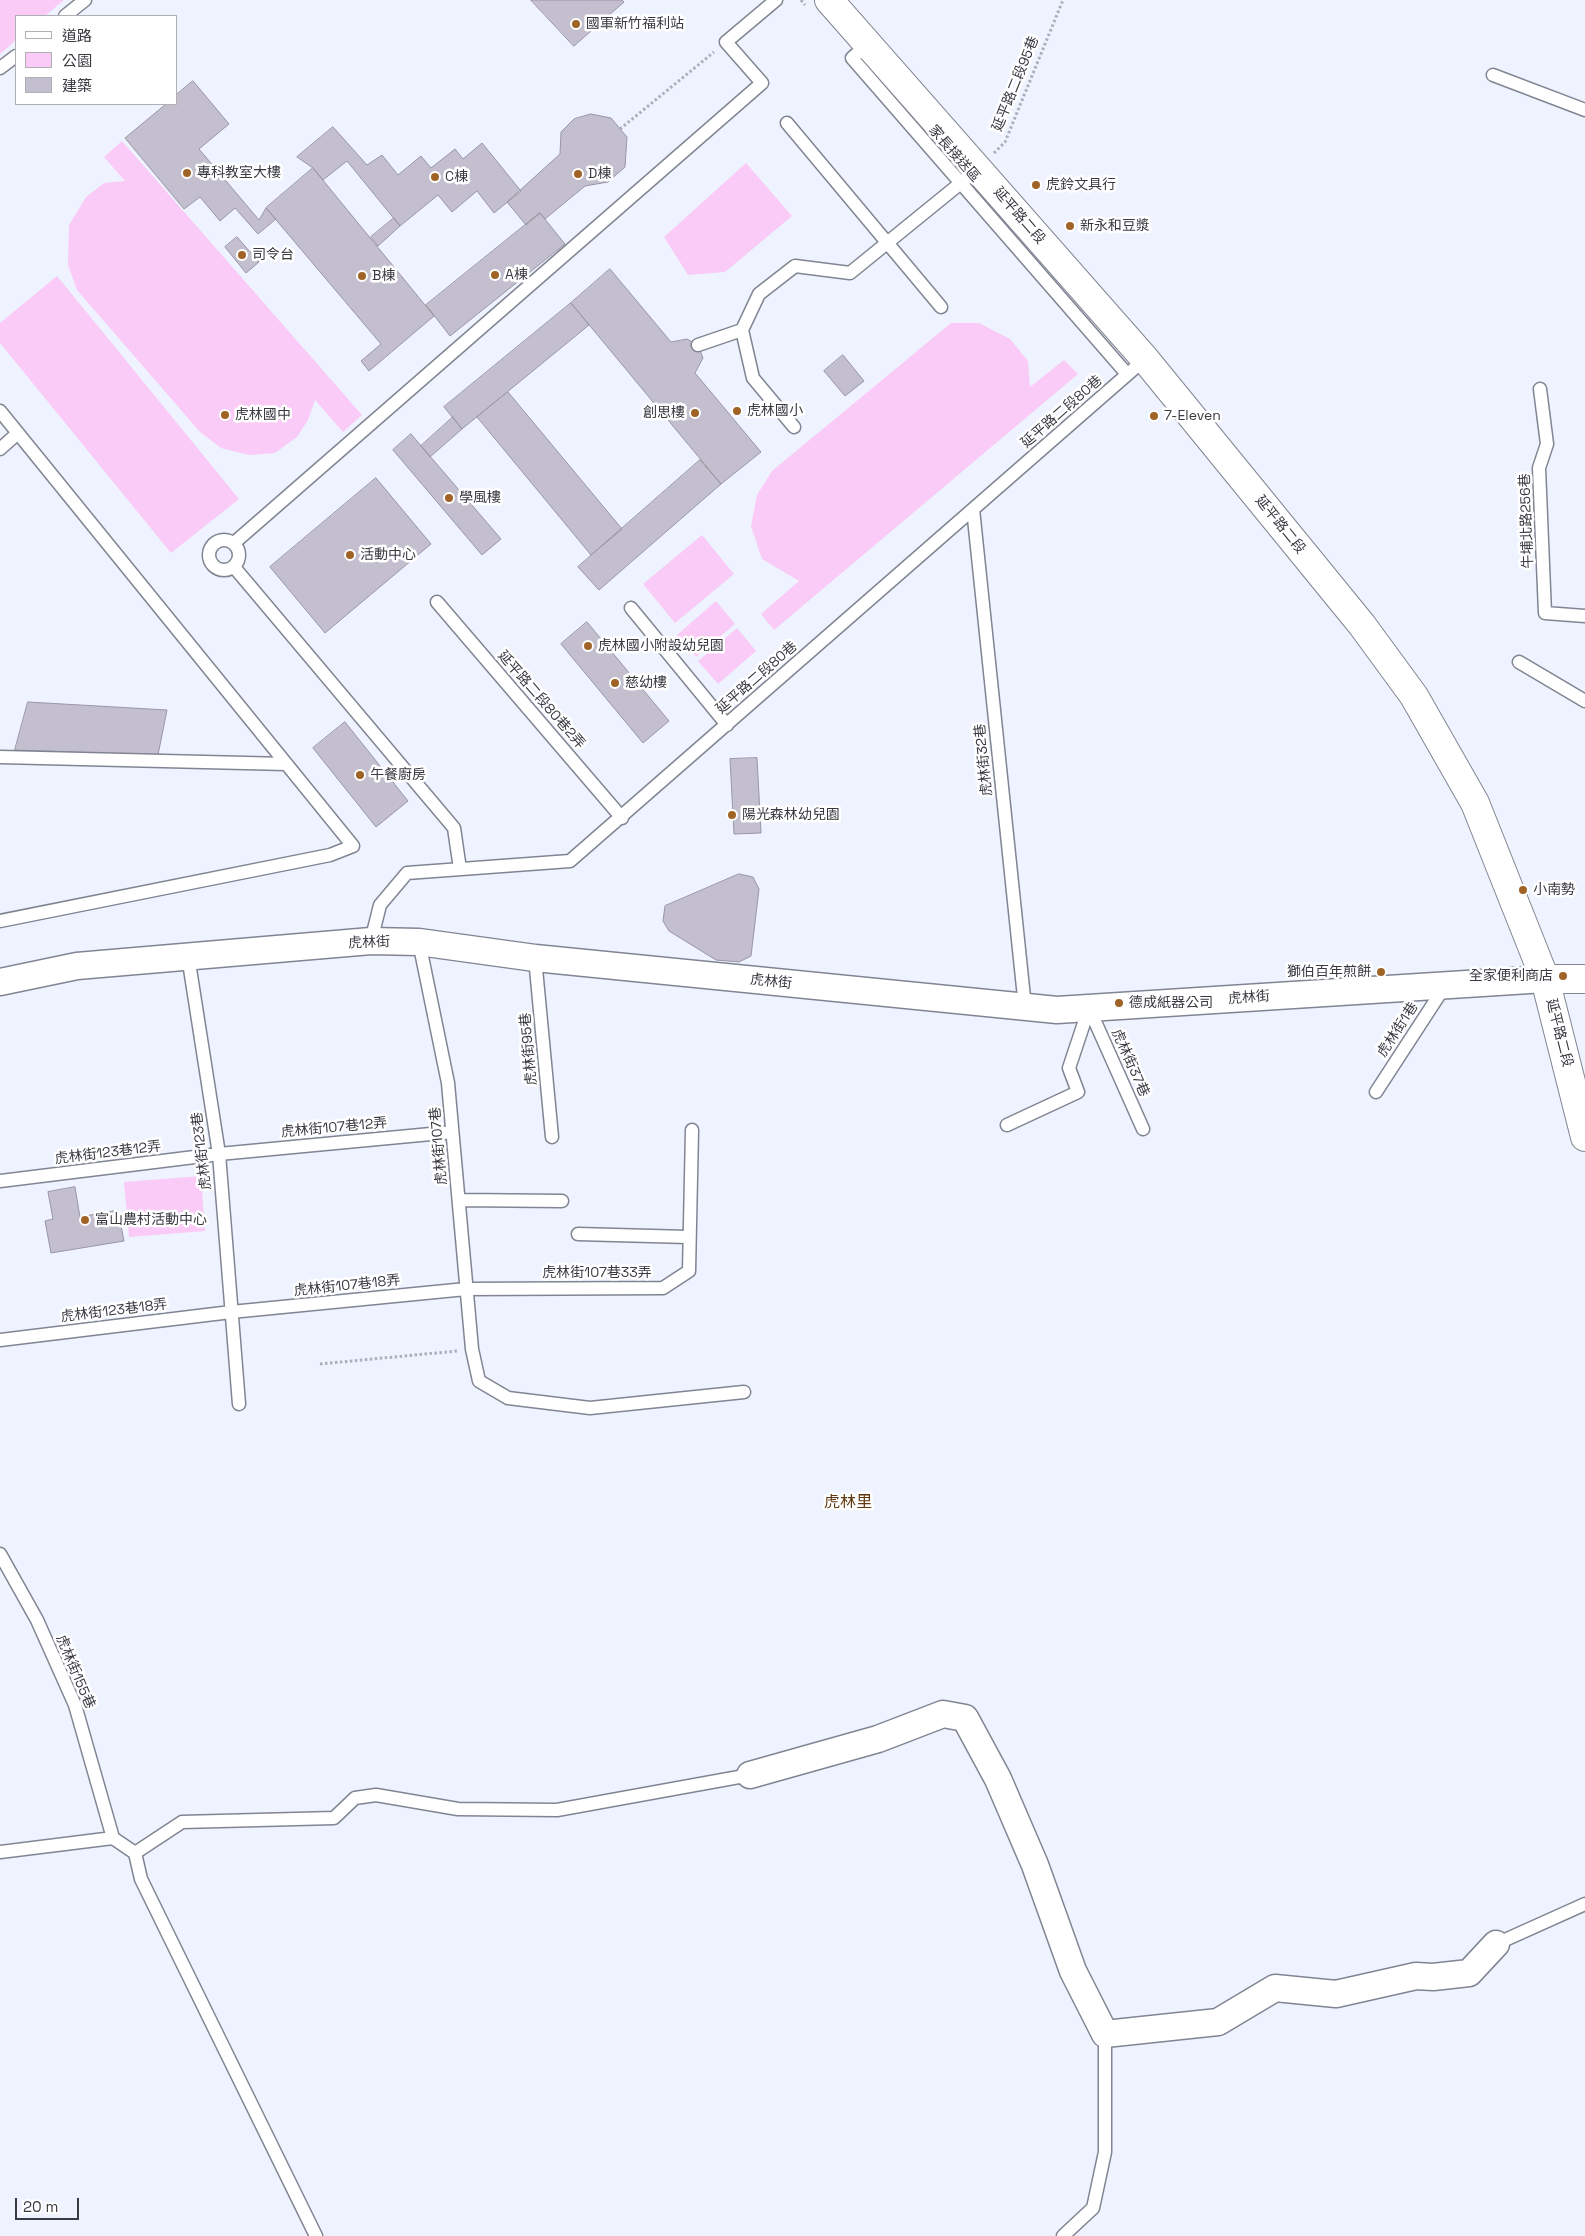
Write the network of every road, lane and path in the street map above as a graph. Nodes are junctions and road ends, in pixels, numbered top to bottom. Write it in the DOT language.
graph roads {
  1 [pos="85,0"];
  2 [pos="776,0"];
  3 [pos="829,0"];
  4 [pos="1063,0"];
  5 [pos="66,15"];
  6 [pos="726,42"];
  7 [pos="15,57"];
  8 [pos="0,68"];
  9 [pos="1492,74"];
  10 [pos="1585,110"];
  11 [pos="787,123"];
  12 [pos="620,129"];
  13 [pos="969,176"];
  14 [pos="886,244"];
  15 [pos="941,307"];
  16 [pos="742,330"];
  17 [pos="698,345"];
  18 [pos="1136,366"];
  19 [pos="1540,389"];
  20 [pos="0,411"];
  21 [pos="794,427"];
  22 [pos="18,433"];
  23 [pos="0,449"];
  24 [pos="973,509"];
  25 [pos="234,543"];
  26 [pos="234,567"];
  27 [pos="437,602"];
  28 [pos="631,608"];
  29 [pos="1585,616"];
  30 [pos="1519,662"];
  31 [pos="1585,702"];
  32 [pos="727,724"];
  33 [pos="0,757"];
  34 [pos="286,764"];
  35 [pos="622,818"];
  36 [pos="460,869"];
  37 [pos="0,921"];
  38 [pos="371,941"];
  39 [pos="419,942"];
  40 [pos="188,956"];
  41 [pos="535,958"];
  42 [pos="1545,979"];
  43 [pos="1585,979"];
  44 [pos="0,982"];
  45 [pos="1445,986"];
  46 [pos="1025,1007"];
  47 [pos="1089,1008"];
  48 [pos="1376,1092"];
  49 [pos="1007,1125"];
  50 [pos="1143,1129"];
  51 [pos="692,1130"];
  52 [pos="452,1132"];
  53 [pos="552,1137"];
  54 [pos="1585,1137"];
  55 [pos="219,1154"];
  56 [pos="0,1181"];
  57 [pos="459,1200"];
  58 [pos="562,1201"];
  59 [pos="578,1234"];
  60 [pos="688,1236"];
  61 [pos="466,1289"];
  62 [pos="231,1312"];
  63 [pos="0,1340"];
  64 [pos="472,1349"];
  65 [pos="320,1364"];
  66 [pos="744,1392"];
  67 [pos="239,1404"];
  68 [pos="0,1554"];
  69 [pos="750,1775"];
  70 [pos="113,1838"];
  71 [pos="0,1852"];
  72 [pos="135,1853"];
  73 [pos="1585,1904"];
  74 [pos="1496,1944"];
  75 [pos="1105,2034"];
  76 [pos="316,2236"];
  77 [pos="1064,2236"];
  1 -- 5 [label="lane"];
  2 -- 6 [label="lane"];
  3 -- 13 [label="street, 延平路二段"];
  4 -- 13 [label="path, 延平路二段95巷"];
  6 -- 12 [label="path"];
  6 -- 25 [label="lane"];
  7 -- 8 [label="lane"];
  9 -- 10 [label="lane"];
  11 -- 14 [label="lane"];
  13 -- 14 [label="lane"];
  13 -- 18 [label="street, 延平路二段"];
  14 -- 15 [label="lane"];
  14 -- 16 [label="lane"];
  16 -- 17 [label="lane"];
  16 -- 21 [label="lane"];
  18 -- 24 [label="lane, 延平路二段80巷"];
  18 -- 42 [label="street, 延平路二段"];
  19 -- 29 [label="lane, 牛埔北路256巷"];
  20 -- 22 [label="lane"];
  22 -- 23 [label="lane"];
  22 -- 34 [label="lane"];
  24 -- 32 [label="lane, 延平路二段80巷"];
  24 -- 46 [label="lane, 虎林街32巷"];
  25 -- 26 [label="lane"];
  25 -- 26 [label="lane"];
  26 -- 36 [label="lane"];
  27 -- 35 [label="lane, 延平路二段80巷2弄"];
  28 -- 32 [label="lane"];
  30 -- 31 [label="lane"];
  32 -- 35 [label="lane, 延平路二段80巷"];
  33 -- 34 [label="lane"];
  34 -- 37 [label="lane"];
  35 -- 36 [label="lane, 延平路二段80巷"];
  36 -- 38 [label="lane, 延平路二段80巷"];
  38 -- 39 [label="street, 虎林街"];
  38 -- 40 [label="street, 虎林街"];
  39 -- 41 [label="street, 虎林街"];
  39 -- 52 [label="lane, 虎林街107巷"];
  40 -- 44 [label="street, 虎林街"];
  40 -- 55 [label="lane, 虎林街123巷"];
  41 -- 46 [label="street, 虎林街"];
  41 -- 53 [label="lane, 虎林街95巷"];
  42 -- 43 [label="street"];
  42 -- 45 [label="street, 虎林街"];
  42 -- 54 [label="street, 延平路二段"];
  45 -- 47 [label="street, 虎林街"];
  45 -- 48 [label="lane, 虎林街1巷"];
  46 -- 47 [label="street, 虎林街"];
  47 -- 49 [label="lane"];
  47 -- 50 [label="lane, 虎林街37巷"];
  51 -- 60 [label="lane, 虎林街107巷33弄"];
  52 -- 55 [label="lane, 虎林街107巷12弄"];
  52 -- 57 [label="lane, 虎林街107巷"];
  55 -- 56 [label="lane, 虎林街123巷12弄"];
  55 -- 62 [label="lane, 虎林街123巷"];
  57 -- 58 [label="lane"];
  57 -- 61 [label="lane, 虎林街107巷"];
  59 -- 60 [label="lane"];
  60 -- 61 [label="lane, 虎林街107巷33弄"];
  61 -- 62 [label="lane, 虎林街107巷18弄"];
  61 -- 64 [label="lane, 虎林街107巷"];
  62 -- 63 [label="lane, 虎林街123巷18弄"];
  62 -- 67 [label="lane, 虎林街123巷"];
  64 -- 65 [label="path"];
  64 -- 66 [label="lane, 虎林街107巷"];
  68 -- 70 [label="lane, 虎林街155巷"];
  69 -- 72 [label="lane"];
  69 -- 75 [label="street"];
  70 -- 71 [label="lane"];
  70 -- 72 [label="lane"];
  72 -- 76 [label="lane"];
  73 -- 74 [label="lane"];
  74 -- 75 [label="street"];
  75 -- 77 [label="lane"];
}
